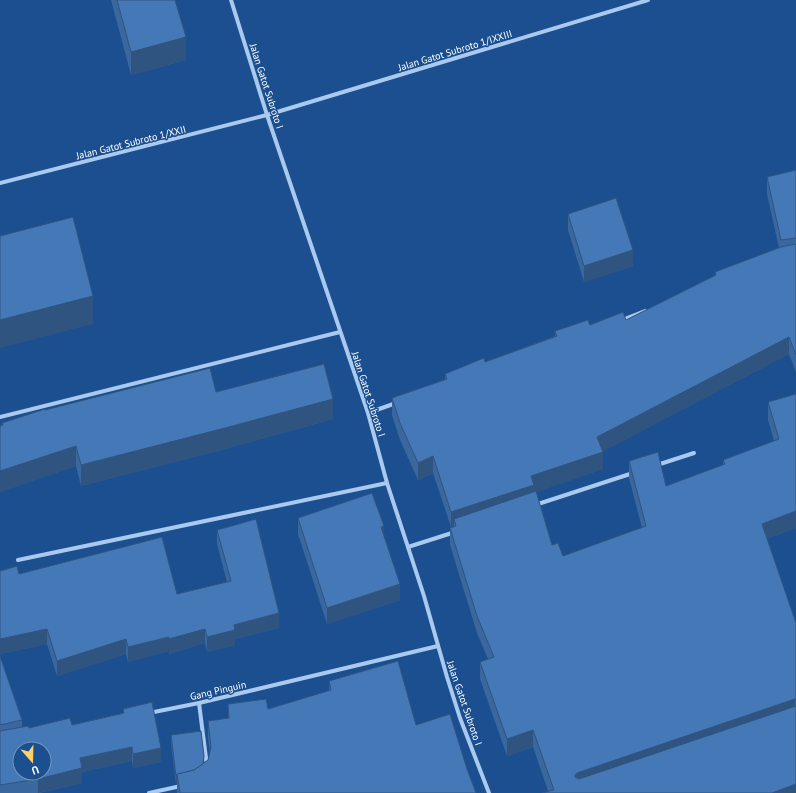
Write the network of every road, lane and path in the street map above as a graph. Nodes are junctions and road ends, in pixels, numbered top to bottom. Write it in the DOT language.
graph roads {
  1 [pos="231,0"];
  2 [pos="648,0"];
  3 [pos="267,115"];
  4 [pos="0,184"];
  5 [pos="653,308"];
  6 [pos="615,322"];
  7 [pos="340,332"];
  8 [pos="398,402"];
  9 [pos="368,413"];
  10 [pos="0,417"];
  11 [pos="694,453"];
  12 [pos="649,468"];
  13 [pos="642,470"];
  14 [pos="387,483"];
  15 [pos="528,508"];
  16 [pos="461,530"];
  17 [pos="408,547"];
  18 [pos="18,560"];
  19 [pos="438,646"];
  20 [pos="199,702"];
  21 [pos="147,713"];
  22 [pos="207,769"];
  23 [pos="186,785"];
  24 [pos="148,793"];
  25 [pos="489,793"];
  1 -- 3 [label="street, Jalan Gatot Subroto I"];
  2 -- 3 [label="street, Jalan Gatot Subroto 1/IXXIII"];
  3 -- 4 [label="street, Jalan Gatot Subroto 1/XXII"];
  3 -- 7 [label="street, Jalan Gatot Subroto I"];
  5 -- 6 [label="street"];
  7 -- 9 [label="street, Jalan Gatot Subroto I"];
  7 -- 10 [label="street"];
  8 -- 9 [label="street"];
  9 -- 14 [label="street, Jalan Gatot Subroto I"];
  11 -- 12 [label="street"];
  13 -- 15 [label="street"];
  14 -- 17 [label="street, Jalan Gatot Subroto I"];
  14 -- 18 [label="street"];
  16 -- 17 [label="street"];
  17 -- 19 [label="street, Jalan Gatot Subroto I"];
  19 -- 20 [label="street, Gang Pinguin"];
  19 -- 25 [label="street, Jalan Gatot Subroto I"];
  20 -- 21 [label="street, Gang Pinguin"];
  20 -- 22 [label="street"];
  23 -- 24 [label="street"];
}
